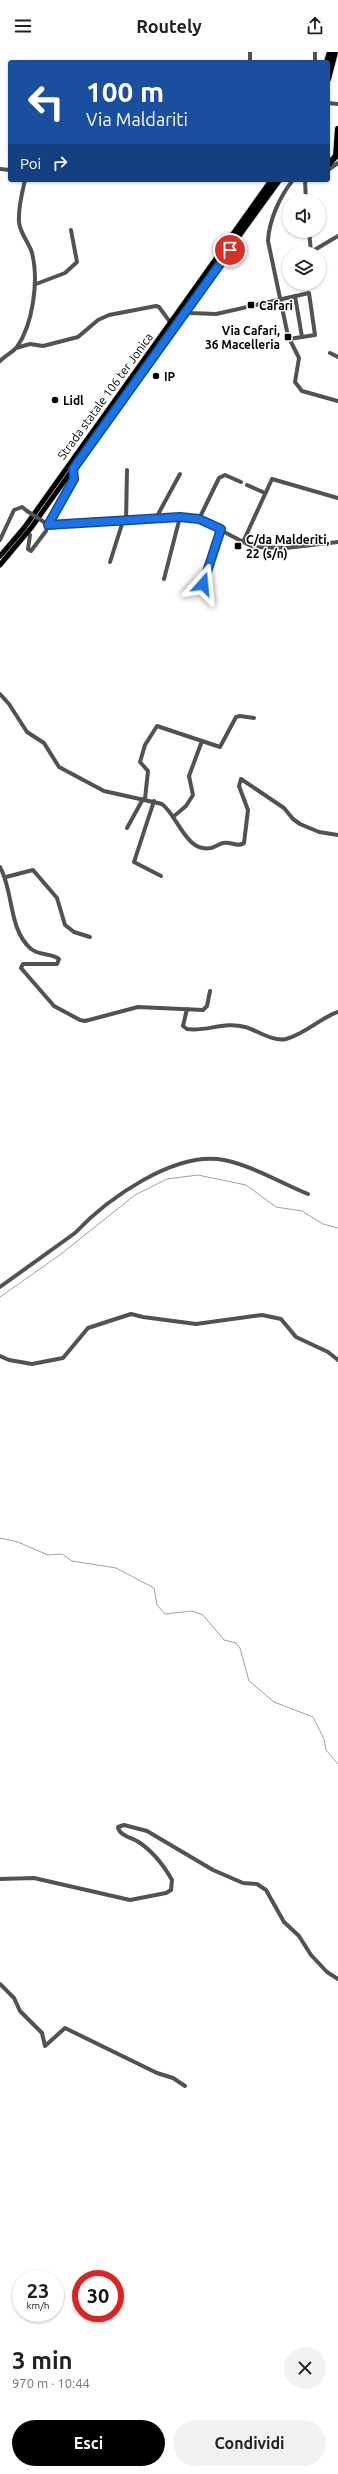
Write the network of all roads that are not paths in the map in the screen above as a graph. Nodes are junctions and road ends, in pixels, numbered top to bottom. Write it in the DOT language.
graph roads {
  1 [pos="335,52"];
  2 [pos="330,71"];
  3 [pos="330,103"];
  4 [pos="338,104"];
  5 [pos="338,129"];
  6 [pos="337,145"];
  7 [pos="330,159"];
  8 [pos="330,163"];
  9 [pos="25,182"];
  10 [pos="271,182"];
  11 [pos="278,182"];
  12 [pos="280,182"];
  13 [pos="290,182"];
  14 [pos="305,182"];
  15 [pos="275,186"];
  16 [pos="306,194"];
  17 [pos="71,230"];
  18 [pos="338,236"];
  19 [pos="321,246"];
  20 [pos="227,248"];
  21 [pos="36,284"];
  22 [pos="295,296"];
  23 [pos="279,298"];
  24 [pos="186,311"];
  25 [pos="170,322"];
  26 [pos="302,337"];
  27 [pos="289,339"];
  28 [pos="16,348"];
  29 [pos="330,353"];
  30 [pos="338,357"];
  31 [pos="0,361"];
  32 [pos="338,400"];
  33 [pos="73,469"];
  34 [pos="127,470"];
  35 [pos="180,474"];
  36 [pos="241,482"];
  37 [pos="247,485"];
  38 [pos="265,493"];
  39 [pos="338,498"];
  40 [pos="180,517"];
  41 [pos="156,518"];
  42 [pos="199,519"];
  43 [pos="124,521"];
  44 [pos="46,523"];
  45 [pos="221,529"];
  46 [pos="27,533"];
  47 [pos="0,540"];
  48 [pos="243,542"];
  49 [pos="338,542"];
  50 [pos="0,556"];
  51 [pos="110,562"];
  52 [pos="0,565"];
  53 [pos="164,578"];
  54 [pos="203,584"];
  55 [pos="0,694"];
  56 [pos="254,718"];
  57 [pos="202,741"];
  58 [pos="144,799"];
  59 [pos="154,801"];
  60 [pos="173,817"];
  61 [pos="127,828"];
  62 [pos="338,835"];
  63 [pos="0,867"];
  64 [pos="161,876"];
  65 [pos="6,877"];
  66 [pos="90,937"];
  67 [pos="210,991"];
  68 [pos="187,1009"];
  69 [pos="338,1012"];
  70 [pos="308,1194"];
  71 [pos="0,1287"];
  72 [pos="0,1356"];
  73 [pos="338,1360"];
  74 [pos="0,1879"];
  75 [pos="338,1979"];
  76 [pos="0,1984"];
  77 [pos="185,2086"];
  1 -- 2 [label="highway"];
  3 -- 4 [label="street"];
  5 -- 6 [label="highway"];
  6 -- 7 [label="highway"];
  6 -- 8 [label="highway"];
  9 -- 21 [label="street"];
  10 -- 20 [label="highway"];
  11 -- 15 [label="highway"];
  12 -- 15 [label="highway"];
  13 -- 23 [label="street"];
  14 -- 16 [label="street"];
  15 -- 20 [label="highway"];
  17 -- 21 [label="street"];
  18 -- 19 [label="street"];
  20 -- 24 [label="main road, Strada statale 106 ter Jonica"];
  20 -- 25 [label="main road, Strada statale 106 ter Jonica"];
  21 -- 28 [label="street"];
  22 -- 23 [label="street"];
  22 -- 26 [label="street"];
  22 -- 26 [label="street"];
  23 -- 24 [label="street"];
  23 -- 27 [label="street"];
  24 -- 33 [label="main road, Strada statale 106 ter Jonica"];
  25 -- 28 [label="street"];
  25 -- 50 [label="main road, Strada statale 106 ter Jonica"];
  26 -- 27 [label="street"];
  27 -- 32 [label="street"];
  28 -- 31 [label="street"];
  29 -- 30 [label="street"];
  33 -- 44 [label="street"];
  33 -- 46 [label="main road, Strada statale 106 ter Jonica"];
  34 -- 43 [label="street"];
  35 -- 41 [label="street"];
  36 -- 42 [label="street"];
  37 -- 38 [label="street"];
  38 -- 39 [label="street"];
  38 -- 48 [label="street"];
  40 -- 41 [label="street"];
  40 -- 42 [label="street"];
  40 -- 53 [label="street"];
  41 -- 43 [label="street"];
  42 -- 45 [label="street"];
  43 -- 44 [label="street"];
  43 -- 51 [label="street"];
  44 -- 46 [label="street"];
  44 -- 47 [label="street, bridge"];
  45 -- 48 [label="street"];
  45 -- 54 [label="street"];
  46 -- 52 [label="main road, Strada statale 106 ter Jonica"];
  48 -- 49 [label="street"];
  55 -- 58 [label="street"];
  56 -- 57 [label="street"];
  57 -- 58 [label="street"];
  57 -- 60 [label="street"];
  58 -- 59 [label="street"];
  58 -- 61 [label="street"];
  59 -- 60 [label="street"];
  59 -- 64 [label="street"];
  60 -- 62 [label="street"];
  63 -- 65 [label="street"];
  65 -- 66 [label="street"];
  65 -- 68 [label="street"];
  67 -- 68 [label="street"];
  68 -- 69 [label="street"];
  70 -- 71 [label="street"];
  72 -- 73 [label="street"];
  74 -- 75 [label="street"];
  76 -- 77 [label="street"];
}
